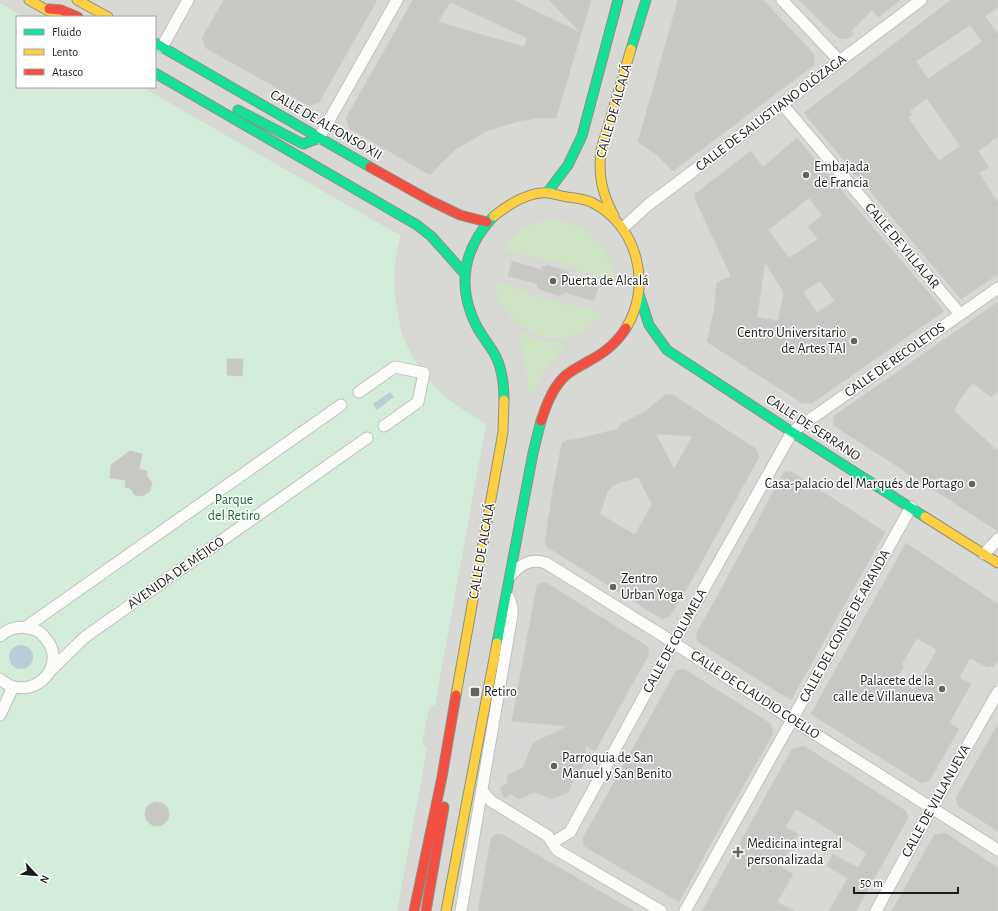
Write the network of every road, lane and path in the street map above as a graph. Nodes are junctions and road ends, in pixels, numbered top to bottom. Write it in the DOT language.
graph roads {
  1 [pos="29,0"];
  2 [pos="77,0"];
  3 [pos="188,0"];
  4 [pos="397,0"];
  5 [pos="618,0"];
  6 [pos="646,0"];
  7 [pos="782,0"];
  8 [pos="921,0"];
  9 [pos="43,5"];
  10 [pos="58,16"];
  11 [pos="76,16"];
  12 [pos="106,16"];
  13 [pos="157,45"];
  14 [pos="839,62"];
  15 [pos="156,74"];
  16 [pos="205,102"];
  17 [pos="782,104"];
  18 [pos="319,138"];
  19 [pos="547,193"];
  20 [pos="487,222"];
  21 [pos="619,224"];
  22 [pos="465,274"];
  23 [pos="998,288"];
  24 [pos="639,294"];
  25 [pos="960,314"];
  26 [pos="359,392"];
  27 [pos="341,405"];
  28 [pos="384,426"];
  29 [pos="792,432"];
  30 [pos="367,438"];
  31 [pos="911,507"];
  32 [pos="998,539"];
  33 [pos="984,554"];
  34 [pos="998,564"];
  35 [pos="510,575"];
  36 [pos="507,594"];
  37 [pos="26,627"];
  38 [pos="0,636"];
  39 [pos="674,643"];
  40 [pos="50,671"];
  41 [pos="0,679"];
  42 [pos="13,687"];
  43 [pos="998,692"];
  44 [pos="0,715"];
  45 [pos="793,720"];
  46 [pos="446,752"];
  47 [pos="482,791"];
  48 [pos="932,808"];
  49 [pos="552,843"];
  50 [pos="998,850"];
  51 [pos="414,911"];
  52 [pos="426,911"];
  53 [pos="446,911"];
  54 [pos="461,911"];
  55 [pos="661,911"];
  56 [pos="685,911"];
  57 [pos="876,911"];
  1 -- 9 [label="main road"];
  2 -- 12 [label="main road"];
  3 -- 13 [label="street"];
  4 -- 18 [label="street"];
  5 -- 19 [label="main road, CALLE DE ALCALÁ"];
  6 -- 21 [label="main road, CALLE DE ALCALÁ"];
  7 -- 14 [label="street"];
  8 -- 14 [label="street, CALLE DE SALUSTIANO OLÓZAGA"];
  9 -- 10 [label="main road"];
  9 -- 11 [label="main road"];
  13 -- 18 [label="main road, CALLE DE ALFONSO XII"];
  14 -- 17 [label="street, CALLE DE SALUSTIANO OLÓZAGA"];
  15 -- 16 [label="main road"];
  16 -- 18 [label="main road"];
  16 -- 22 [label="main road"];
  17 -- 21 [label="street, CALLE DE SALUSTIANO OLÓZAGA"];
  17 -- 25 [label="street, CALLE DE VILLALAR"];
  18 -- 20 [label="main road, CALLE DE ALFONSO XII"];
  19 -- 20 [label="main road, CALLE DE ALCALÁ"];
  19 -- 21 [label="main road"];
  20 -- 22 [label="main road, CALLE DE ALCALÁ"];
  21 -- 24 [label="main road, CALLE DE ALCALÁ"];
  22 -- 46 [label="main road, CALLE DE ALCALÁ"];
  23 -- 25 [label="street, CALLE DE RECOLETOS"];
  24 -- 29 [label="main road, CALLE DE SERRANO"];
  24 -- 35 [label="main road"];
  25 -- 29 [label="street, CALLE DE RECOLETOS"];
  26 -- 28 [label="street"];
  27 -- 37 [label="street"];
  29 -- 31 [label="main road, CALLE DE SERRANO"];
  29 -- 39 [label="street, CALLE DE COLUMELA"];
  30 -- 40 [label="street, AVENIDA DE MÉJICO"];
  31 -- 33 [label="main road, CALLE DE SERRANO"];
  31 -- 45 [label="street, CALLE DEL CONDE DE ARANDA"];
  32 -- 33 [label="street"];
  33 -- 34 [label="main road, CALLE DE SERRANO"];
  35 -- 36 [label="main road"];
  35 -- 39 [label="street, CALLE DE CLAUDIO COELLO"];
  36 -- 47 [label="street"];
  36 -- 53 [label="main road"];
  37 -- 38 [label="street"];
  37 -- 40 [label="street"];
  39 -- 45 [label="street, CALLE DE CLAUDIO COELLO"];
  39 -- 49 [label="street, CALLE DE COLUMELA"];
  40 -- 42 [label="street, AVENIDA DE MÉJICO"];
  41 -- 42 [label="street"];
  42 -- 44 [label="street"];
  43 -- 48 [label="street, CALLE DE VILLANUEVA"];
  45 -- 48 [label="street, CALLE DE CLAUDIO COELLO"];
  45 -- 56 [label="street, CALLE DEL CONDE DE ARANDA"];
  46 -- 51 [label="main road, CALLE DE ALCALÁ"];
  46 -- 52 [label="main road, CALLE DE ALCALÁ"];
  47 -- 49 [label="street"];
  47 -- 54 [label="street"];
  48 -- 50 [label="street, CALLE DE CLAUDIO COELLO"];
  48 -- 57 [label="street, CALLE DE VILLANUEVA"];
  49 -- 55 [label="street"];
}
